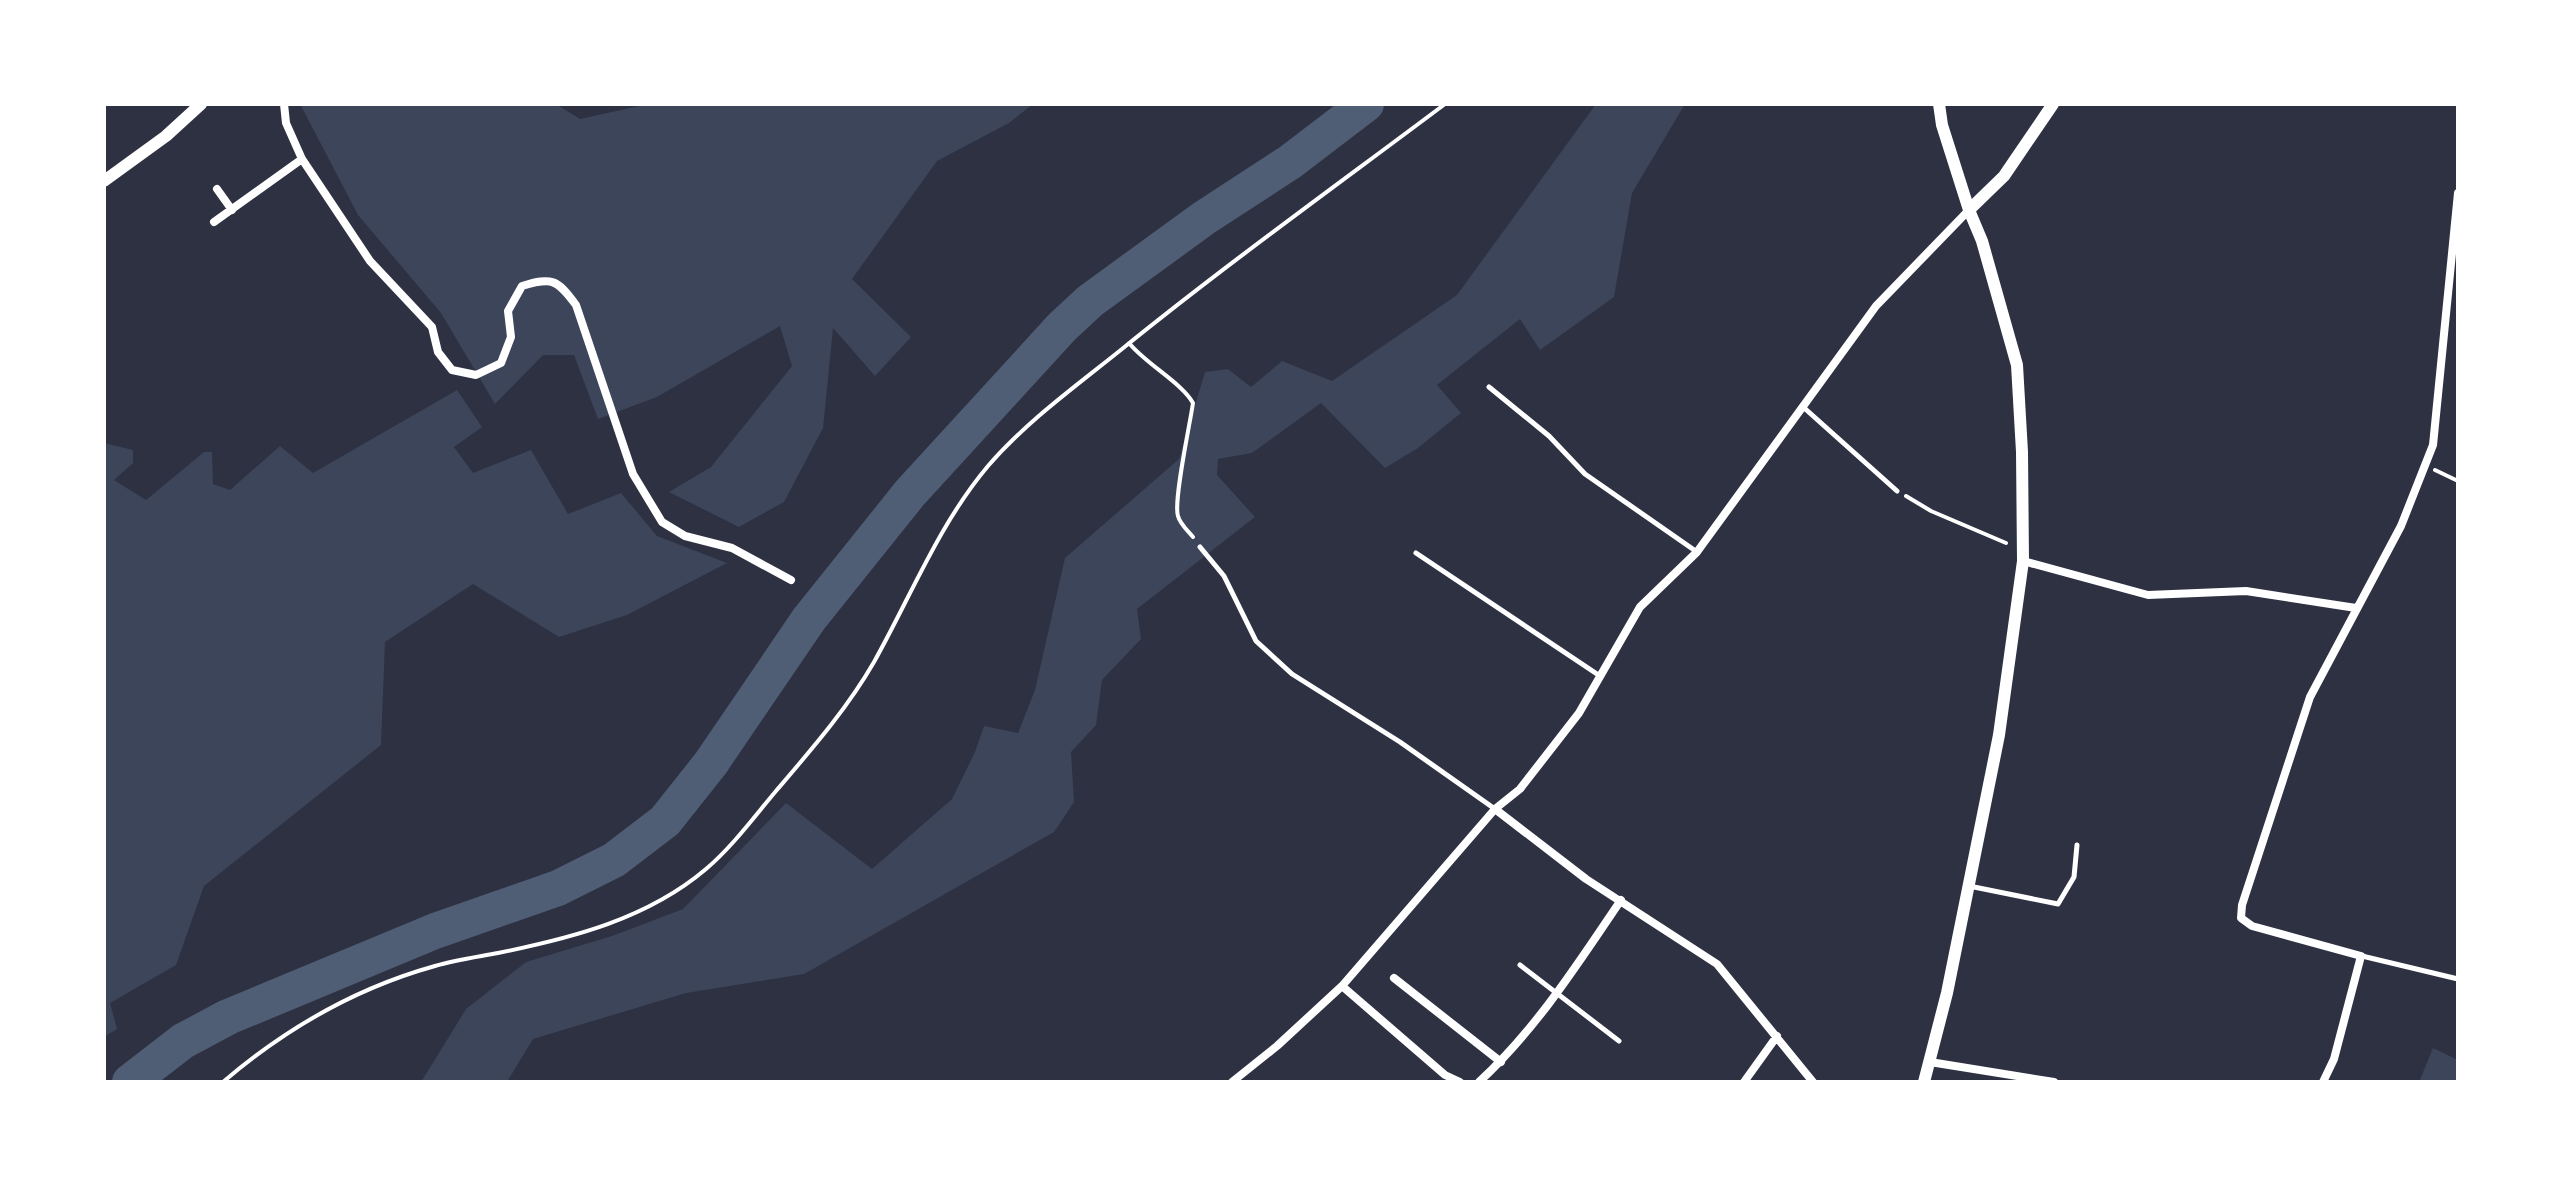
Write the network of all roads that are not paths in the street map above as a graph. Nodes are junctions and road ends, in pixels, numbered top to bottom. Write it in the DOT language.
graph roads {
  1 [pos="201,104"];
  2 [pos="284,104"];
  3 [pos="1939,104"];
  4 [pos="2053,104"];
  5 [pos="302,159"];
  6 [pos="104,181"];
  7 [pos="217,189"];
  8 [pos="2458,193"];
  9 [pos="232,210"];
  10 [pos="1969,210"];
  11 [pos="214,222"];
  12 [pos="1489,387"];
  13 [pos="1801,406"];
  14 [pos="1897,491"];
  15 [pos="1200,547"];
  16 [pos="1697,552"];
  17 [pos="1416,553"];
  18 [pos="2023,555"];
  19 [pos="791,580"];
  20 [pos="2356,608"];
  21 [pos="1600,676"];
  22 [pos="1495,809"];
  23 [pos="2077,845"];
  24 [pos="1968,886"];
  25 [pos="1621,900"];
  26 [pos="2361,956"];
  27 [pos="1520,965"];
  28 [pos="1394,978"];
  29 [pos="2458,979"];
  30 [pos="1342,986"];
  31 [pos="1556,995"];
  32 [pos="1777,1036"];
  33 [pos="1619,1041"];
  34 [pos="1501,1062"];
  35 [pos="1930,1062"];
  36 [pos="1232,1082"];
  37 [pos="1460,1082"];
  38 [pos="1479,1082"];
  39 [pos="1744,1082"];
  40 [pos="1813,1082"];
  41 [pos="1924,1082"];
  42 [pos="2051,1082"];
  43 [pos="2323,1082"];
  1 -- 6 [label="street"];
  2 -- 5 [label="street"];
  3 -- 10 [label="street"];
  4 -- 10 [label="street"];
  5 -- 9 [label="street"];
  5 -- 19 [label="street"];
  7 -- 9 [label="street"];
  8 -- 20 [label="street"];
  9 -- 11 [label="street"];
  10 -- 13 [label="street"];
  10 -- 18 [label="street"];
  12 -- 16 [label="lane"];
  13 -- 14 [label="lane"];
  13 -- 16 [label="street"];
  15 -- 22 [label="lane"];
  16 -- 21 [label="street"];
  17 -- 21 [label="lane"];
  18 -- 20 [label="street"];
  18 -- 24 [label="street"];
  20 -- 26 [label="street"];
  21 -- 22 [label="street"];
  22 -- 25 [label="street"];
  22 -- 30 [label="street"];
  23 -- 24 [label="lane"];
  24 -- 35 [label="street"];
  25 -- 31 [label="street"];
  25 -- 32 [label="street"];
  26 -- 29 [label="lane"];
  26 -- 43 [label="street"];
  27 -- 31 [label="lane"];
  28 -- 34 [label="street"];
  30 -- 36 [label="street"];
  30 -- 37 [label="street"];
  31 -- 33 [label="lane"];
  31 -- 34 [label="street"];
  32 -- 39 [label="street"];
  32 -- 40 [label="street"];
  34 -- 38 [label="street"];
  35 -- 41 [label="street"];
  35 -- 42 [label="street"];
}
